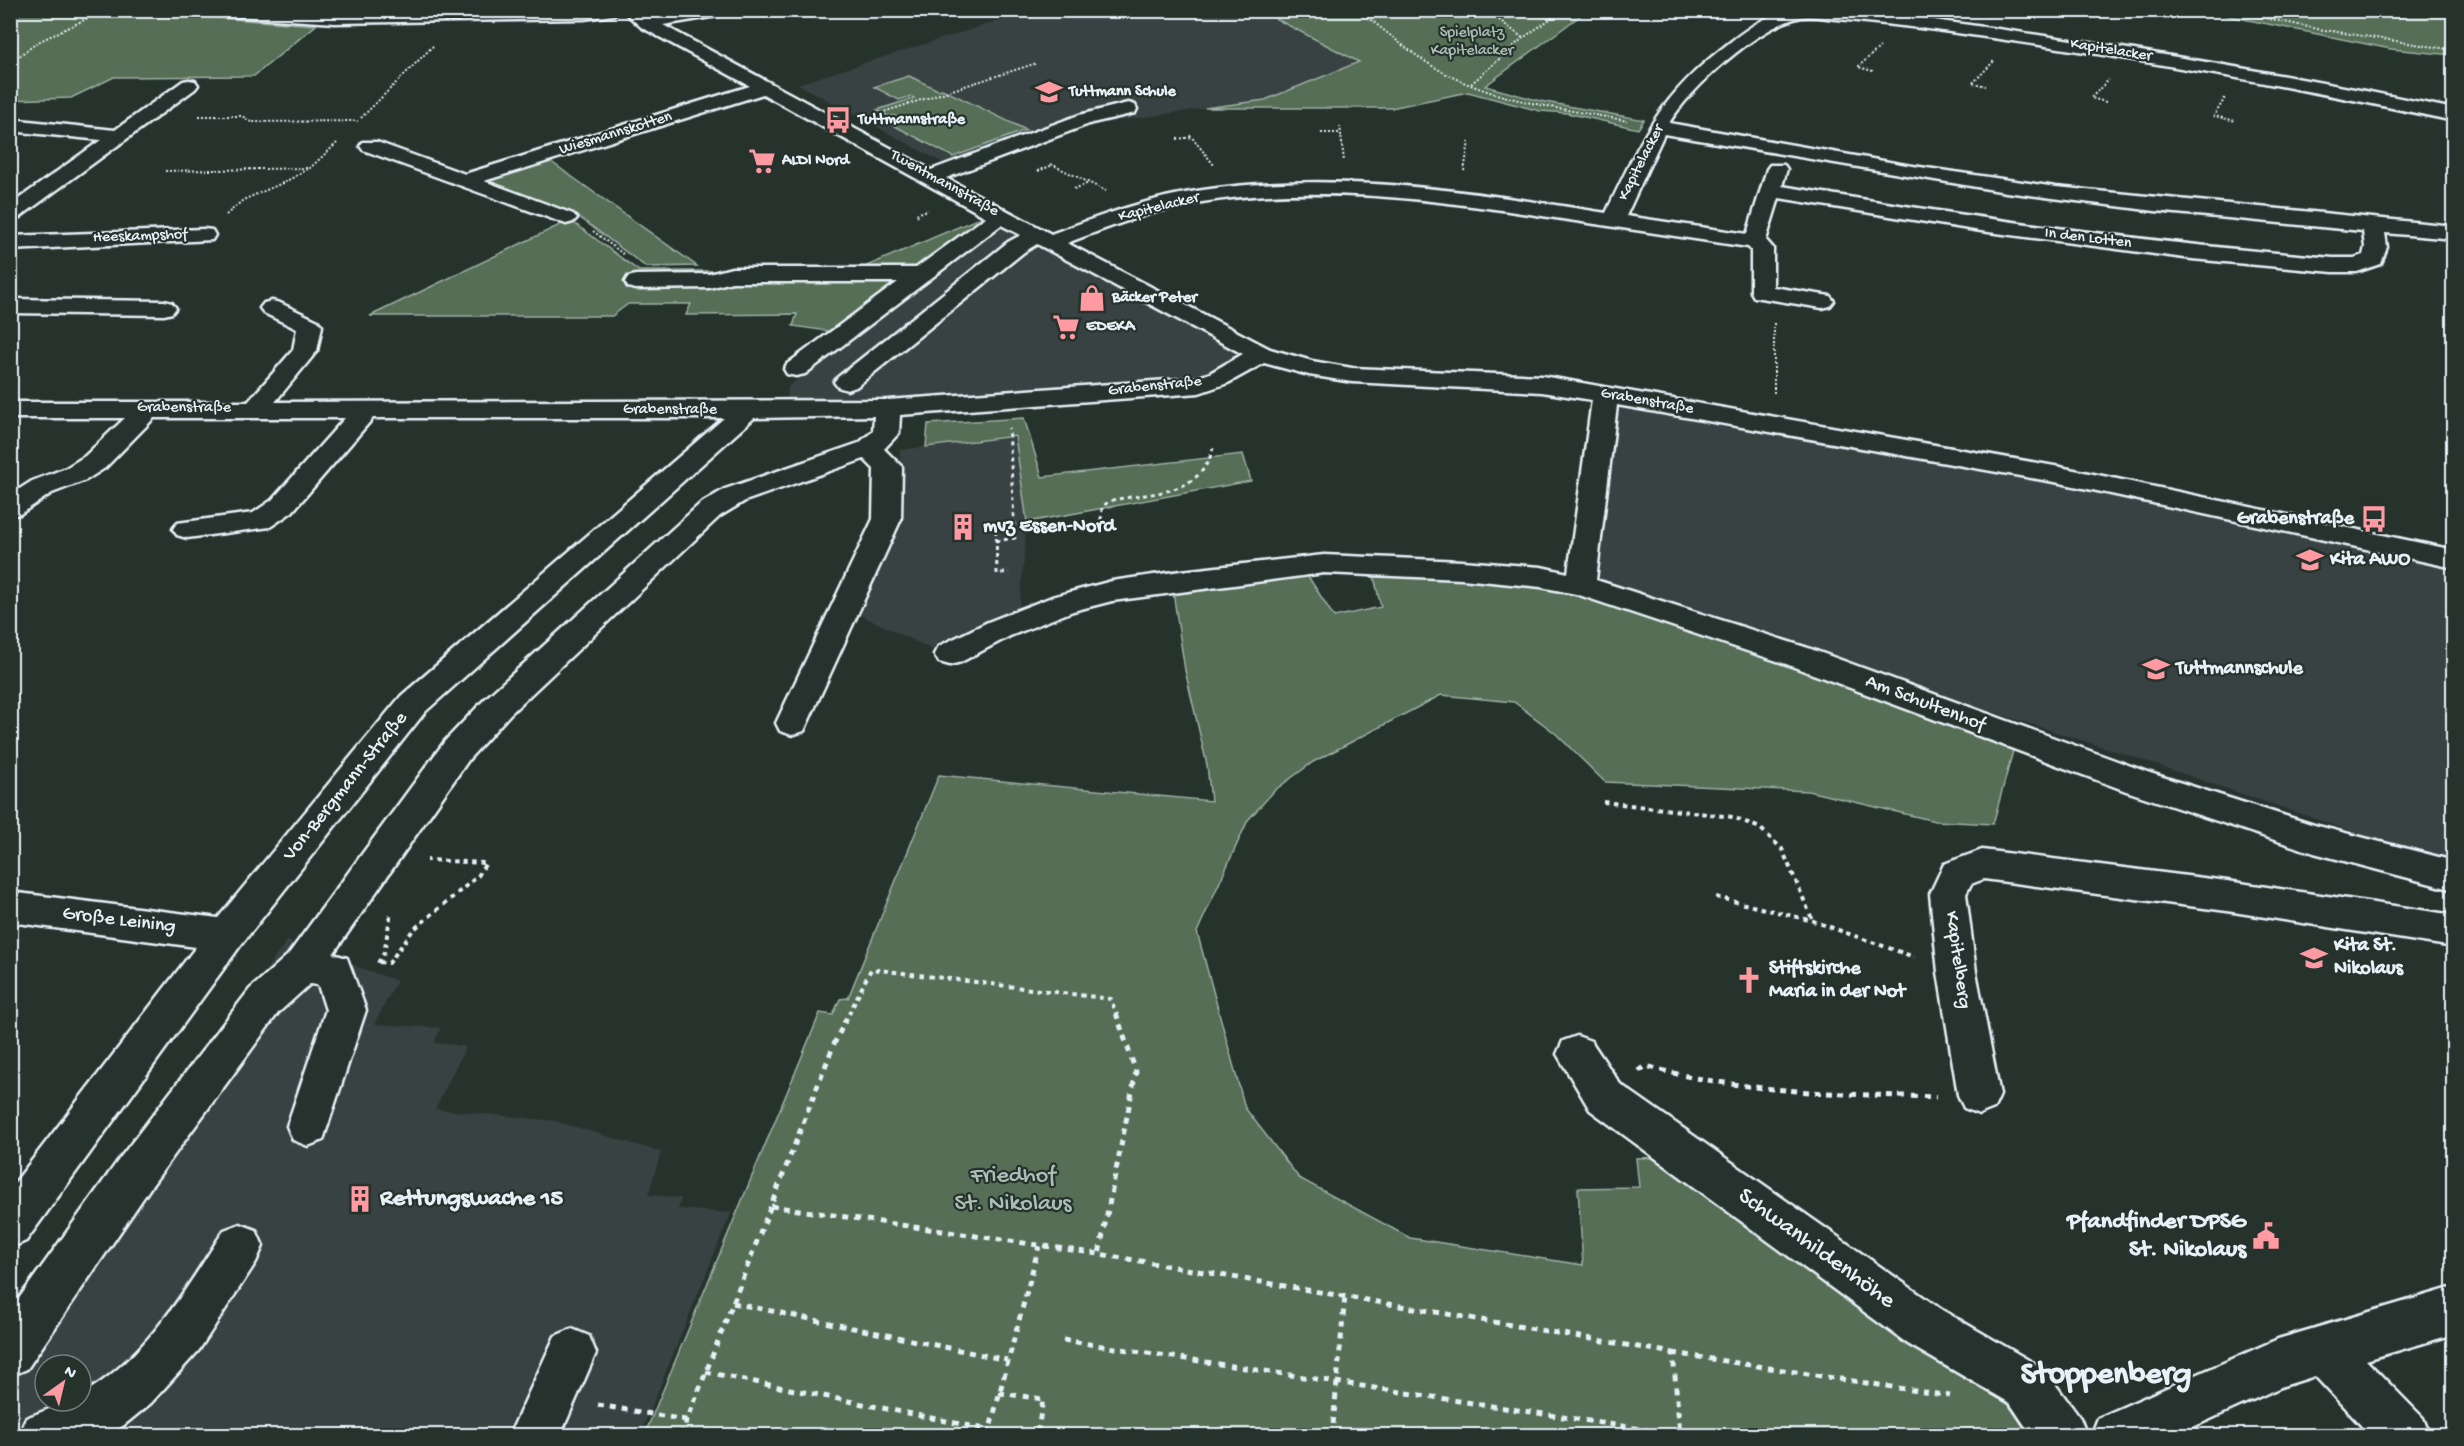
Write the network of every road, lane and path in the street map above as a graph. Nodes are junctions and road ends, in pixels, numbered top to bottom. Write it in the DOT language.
graph roads {
  1 [pos="105,10"];
  2 [pos="211,10"];
  3 [pos="613,10"];
  4 [pos="630,10"];
  5 [pos="723,10"];
  6 [pos="1358,10"];
  7 [pos="1486,10"];
  8 [pos="1563,10"];
  9 [pos="2227,10"];
  10 [pos="462,17"];
  11 [pos="647,23"];
  12 [pos="1908,23"];
  13 [pos="1523,38"];
  14 [pos="2454,50"];
  15 [pos="10,63"];
  16 [pos="1037,63"];
  17 [pos="1873,70"];
  18 [pos="1973,83"];
  19 [pos="1471,84"];
  20 [pos="189,85"];
  21 [pos="1986,86"];
  22 [pos="767,87"];
  23 [pos="1128,110"];
  24 [pos="884,112"];
  25 [pos="2454,115"];
  26 [pos="199,116"];
  27 [pos="358,121"];
  28 [pos="10,125"];
  29 [pos="1658,127"];
  30 [pos="352,128"];
  31 [pos="1321,133"];
  32 [pos="1341,133"];
  33 [pos="120,136"];
  34 [pos="344,136"];
  35 [pos="1192,137"];
  36 [pos="1177,140"];
  37 [pos="370,146"];
  38 [pos="1783,150"];
  39 [pos="1046,162"];
  40 [pos="1053,165"];
  41 [pos="310,168"];
  42 [pos="165,171"];
  43 [pos="1038,171"];
  44 [pos="930,177"];
  45 [pos="464,181"];
  46 [pos="1090,183"];
  47 [pos="1074,189"];
  48 [pos="1771,190"];
  49 [pos="1144,209"];
  50 [pos="10,215"];
  51 [pos="1000,216"];
  52 [pos="567,218"];
  53 [pos="1613,220"];
  54 [pos="2373,226"];
  55 [pos="2454,233"];
  56 [pos="204,235"];
  57 [pos="1044,239"];
  58 [pos="1755,242"];
  59 [pos="10,243"];
  60 [pos="920,275"];
  61 [pos="636,282"];
  62 [pos="1822,301"];
  63 [pos="10,306"];
  64 [pos="164,308"];
  65 [pos="272,308"];
  66 [pos="1261,354"];
  67 [pos="796,369"];
  68 [pos="1776,370"];
  69 [pos="847,382"];
  70 [pos="1775,392"];
  71 [pos="1605,395"];
  72 [pos="258,408"];
  73 [pos="888,408"];
  74 [pos="148,409"];
  75 [pos="367,409"];
  76 [pos="10,410"];
  77 [pos="747,410"];
  78 [pos="1009,421"];
  79 [pos="1213,448"];
  80 [pos="868,449"];
  81 [pos="10,508"];
  82 [pos="1101,520"];
  83 [pos="187,529"];
  84 [pos="996,530"];
  85 [pos="996,541"];
  86 [pos="2454,559"];
  87 [pos="1009,572"];
  88 [pos="1581,585"];
  89 [pos="950,654"];
  90 [pos="792,723"];
  91 [pos="1603,802"];
  92 [pos="418,859"];
  93 [pos="2454,876"];
  94 [pos="1716,897"];
  95 [pos="10,907"];
  96 [pos="1813,921"];
  97 [pos="2454,931"];
  98 [pos="227,935"];
  99 [pos="379,962"];
  100 [pos="302,967"];
  101 [pos="1957,972"];
  102 [pos="1577,1054"];
  103 [pos="1636,1073"];
  104 [pos="1979,1095"];
  105 [pos="308,1126"];
  106 [pos="771,1206"];
  107 [pos="10,1226"];
  108 [pos="240,1246"];
  109 [pos="1039,1246"];
  110 [pos="1099,1254"];
  111 [pos="1345,1296"];
  112 [pos="733,1303"];
  113 [pos="2454,1310"];
  114 [pos="1063,1341"];
  115 [pos="2323,1350"];
  116 [pos="10,1352"];
  117 [pos="572,1353"];
  118 [pos="1672,1353"];
  119 [pos="1007,1360"];
  120 [pos="706,1372"];
  121 [pos="1338,1380"];
  122 [pos="999,1393"];
  123 [pos="1962,1402"];
  124 [pos="543,1416"];
  125 [pos="686,1420"];
  126 [pos="989,1433"];
  127 [pos="51,1435"];
  128 [pos="1680,1435"];
  129 [pos="681,1436"];
  130 [pos="1072,1436"];
  131 [pos="1332,1436"];
  132 [pos="2062,1436"];
  133 [pos="2116,1436"];
  134 [pos="2405,1436"];
  1 -- 15 [label="path"];
  2 -- 10 [label="street"];
  3 -- 10 [label="street"];
  4 -- 11 [label="street, Twentmannstraße"];
  5 -- 11 [label="street"];
  6 -- 19 [label="path"];
  7 -- 13 [label="path"];
  8 -- 13 [label="path"];
  9 -- 14 [label="path"];
  10 -- 27 [label="path"];
  11 -- 22 [label="street, Twentmannstraße"];
  12 -- 17 [label="path"];
  12 -- 25 [label="street, Kapitelacker"];
  12 -- 29 [label="street, Kapitelacker"];
  13 -- 19 [label="path"];
  16 -- 24 [label="path"];
  18 -- 21 [label="path"];
  19 -- 29 [label="path"];
  20 -- 33 [label="street"];
  22 -- 44 [label="street, Twentmannstraße"];
  22 -- 45 [label="street, Wiesmannskotten"];
  23 -- 44 [label="street"];
  26 -- 27 [label="path"];
  27 -- 30 [label="path"];
  28 -- 33 [label="street"];
  29 -- 38 [label="street"];
  29 -- 53 [label="street, Kapitelacker"];
  31 -- 32 [label="path"];
  33 -- 50 [label="street"];
  34 -- 41 [label="path, Heeskampshof"];
  35 -- 36 [label="path"];
  37 -- 45 [label="street"];
  38 -- 48 [label="street"];
  38 -- 54 [label="street"];
  39 -- 40 [label="path"];
  40 -- 43 [label="path"];
  40 -- 46 [label="path"];
  41 -- 42 [label="path"];
  41 -- 56 [label="path, Heeskampshof"];
  44 -- 51 [label="street, Twentmannstraße"];
  45 -- 52 [label="street"];
  46 -- 47 [label="path"];
  46 -- 49 [label="path"];
  48 -- 54 [label="street, In den Lotten"];
  48 -- 58 [label="street"];
  49 -- 53 [label="street, Kapitelacker"];
  49 -- 57 [label="street, Kapitelacker"];
  51 -- 57 [label="street, Twentmannstraße"];
  51 -- 60 [label="street"];
  53 -- 58 [label="street"];
  54 -- 55 [label="street"];
  56 -- 59 [label="street, Heeskampshof"];
  57 -- 66 [label="street, Twentmannstraße"];
  57 -- 69 [label="street, Kapitelacker"];
  58 -- 62 [label="street"];
  60 -- 61 [label="street"];
  60 -- 67 [label="street"];
  63 -- 64 [label="street"];
  65 -- 72 [label="street"];
  66 -- 71 [label="street, Grabenstraße"];
  66 -- 73 [label="street, Grabenstraße"];
  68 -- 70 [label="path"];
  71 -- 86 [label="street, Grabenstraße"];
  71 -- 88 [label="street"];
  72 -- 74 [label="street, Grabenstraße"];
  72 -- 75 [label="street, Grabenstraße"];
  73 -- 77 [label="street, Grabenstraße"];
  73 -- 80 [label="street"];
  74 -- 76 [label="street, Grabenstraße"];
  74 -- 81 [label="street"];
  75 -- 77 [label="street, Grabenstraße"];
  75 -- 83 [label="street"];
  77 -- 98 [label="street, Von-Bergmann-Straße"];
  78 -- 85 [label="path"];
  79 -- 82 [label="path"];
  80 -- 90 [label="street"];
  80 -- 100 [label="street"];
  84 -- 85 [label="path"];
  85 -- 87 [label="path"];
  88 -- 89 [label="street, Am Schultenhof"];
  88 -- 93 [label="street, Am Schultenhof"];
  91 -- 96 [label="path"];
  92 -- 99 [label="path"];
  94 -- 96 [label="path"];
  95 -- 98 [label="street, Große Leining"];
  96 -- 101 [label="path"];
  97 -- 101 [label="street, Kapitelberg"];
  98 -- 107 [label="street, Von-Bergmann-Straße"];
  100 -- 105 [label="street"];
  100 -- 116 [label="street"];
  101 -- 104 [label="street, Kapitelberg"];
  102 -- 132 [label="street, Schwanhildenhöhe"];
  103 -- 104 [label="path"];
  106 -- 109 [label="path"];
  106 -- 110 [label="path"];
  106 -- 112 [label="path"];
  108 -- 127 [label="street"];
  109 -- 110 [label="path"];
  109 -- 119 [label="path"];
  110 -- 111 [label="path"];
  111 -- 118 [label="path"];
  111 -- 121 [label="path"];
  112 -- 119 [label="path"];
  112 -- 120 [label="path"];
  113 -- 115 [label="street"];
  114 -- 121 [label="path"];
  115 -- 133 [label="street"];
  115 -- 134 [label="street"];
  117 -- 124 [label="street"];
  118 -- 123 [label="path"];
  118 -- 128 [label="path"];
  119 -- 122 [label="path"];
  120 -- 125 [label="path"];
  120 -- 126 [label="path"];
  121 -- 128 [label="path"];
  121 -- 131 [label="path"];
  122 -- 126 [label="path"];
  122 -- 130 [label="path"];
  124 -- 125 [label="path"];
  125 -- 129 [label="path"];
}
